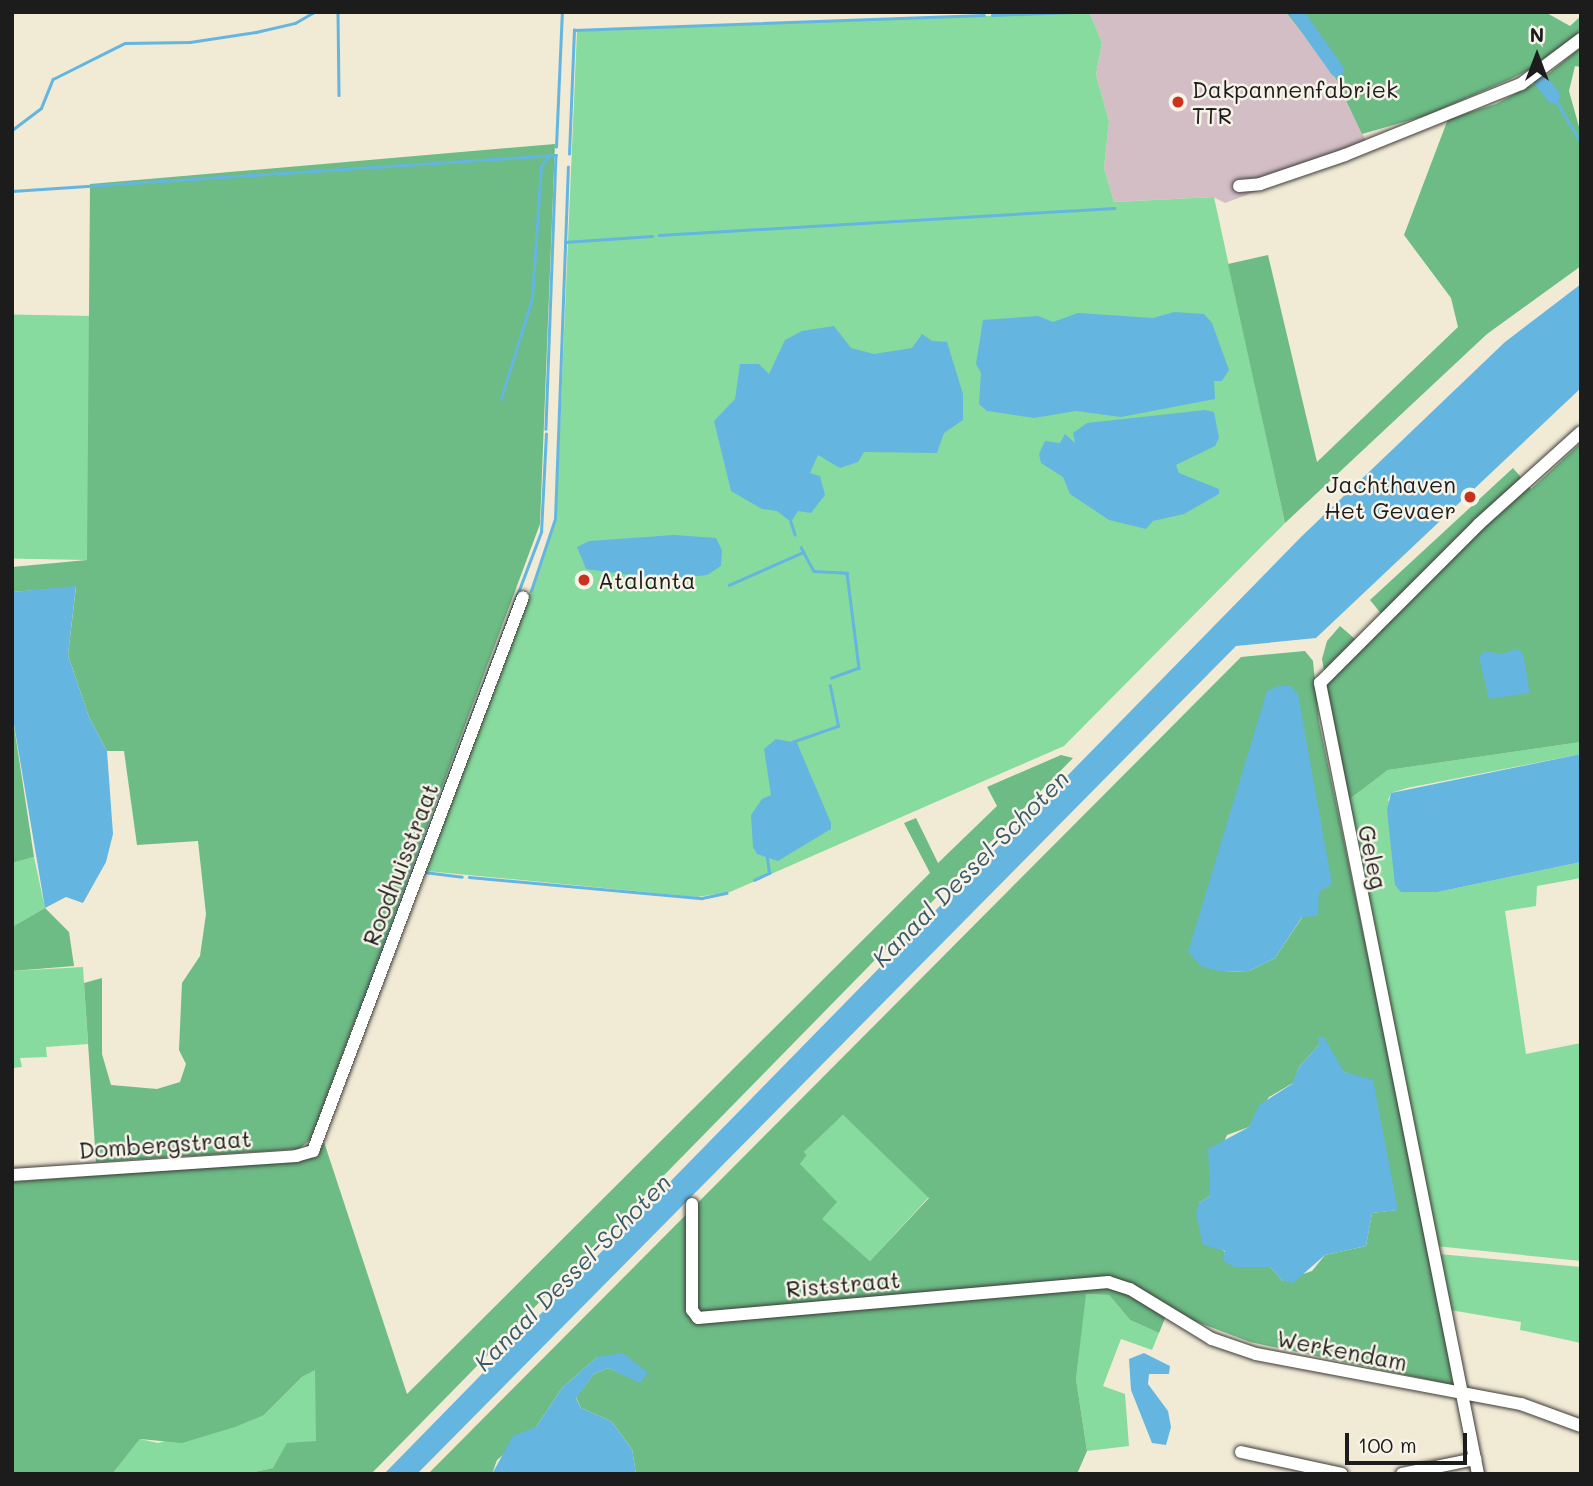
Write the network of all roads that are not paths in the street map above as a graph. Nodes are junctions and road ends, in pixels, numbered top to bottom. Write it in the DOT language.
graph roads {
  1 [pos="1581,39"];
  2 [pos="1239,186"];
  3 [pos="1581,432"];
  4 [pos="523,597"];
  5 [pos="316,1145"];
  6 [pos="12,1175"];
  7 [pos="692,1203"];
  8 [pos="1108,1282"];
  9 [pos="1461,1394"];
  10 [pos="1581,1426"];
  11 [pos="1241,1452"];
  12 [pos="1475,1459"];
  13 [pos="1342,1474"];
  14 [pos="1402,1474"];
  15 [pos="1478,1474"];
  1 -- 2 [label="street"];
  3 -- 9 [label="street, Geleg"];
  4 -- 5 [label="street, Roodhuisstraat"];
  5 -- 6 [label="street, Dombergstraat"];
  7 -- 8 [label="street, Riststraat"];
  8 -- 9 [label="street, Werkendam"];
  9 -- 10 [label="street, Werkendam"];
  9 -- 12 [label="street"];
  11 -- 13 [label="street"];
  12 -- 14 [label="street"];
  12 -- 15 [label="street"];
}
